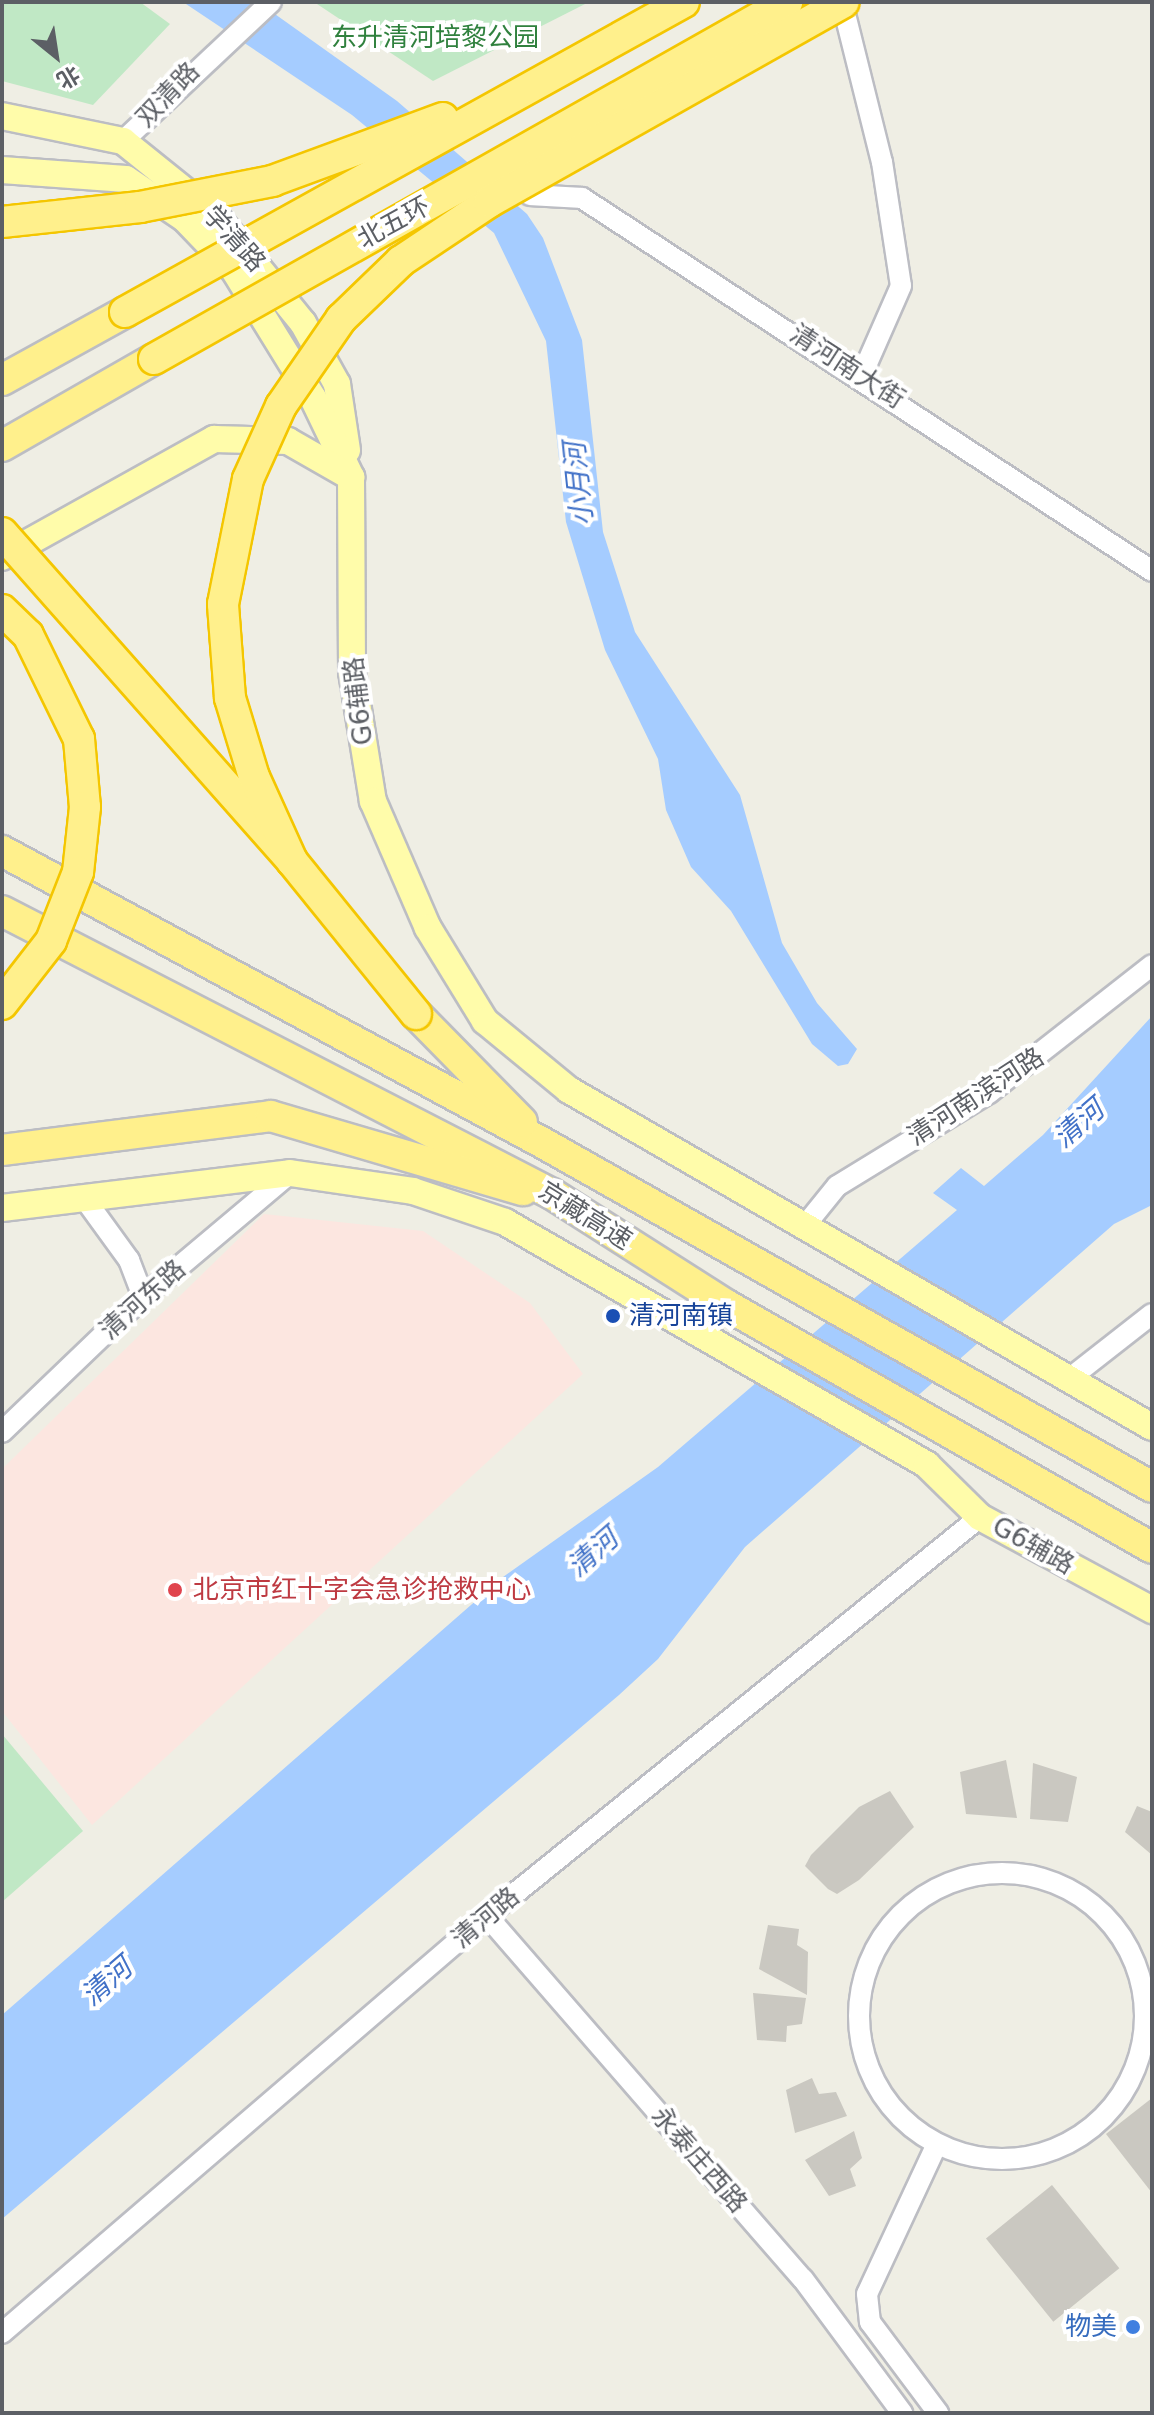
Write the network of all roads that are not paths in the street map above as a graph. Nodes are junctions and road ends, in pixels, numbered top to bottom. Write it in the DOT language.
graph roads {
  1 [pos="684,2"];
  2 [pos="787,2"];
  3 [pos="843,2"];
  4 [pos="267,4"];
  5 [pos="553,75"];
  6 [pos="2,116"];
  7 [pos="123,141"];
  8 [pos="2,170"];
  9 [pos="530,195"];
  10 [pos="2,222"];
  11 [pos="862,375"];
  12 [pos="2,380"];
  13 [pos="2,446"];
  14 [pos="351,477"];
  15 [pos="2,533"];
  16 [pos="2,557"];
  17 [pos="1152,571"];
  18 [pos="2,610"];
  19 [pos="2,851"];
  20 [pos="292,861"];
  21 [pos="2,911"];
  22 [pos="1152,965"];
  23 [pos="2,1004"];
  24 [pos="543,1143"];
  25 [pos="2,1150"];
  26 [pos="290,1173"];
  27 [pos="552,1194"];
  28 [pos="84,1198"];
  29 [pos="2,1208"];
  30 [pos="803,1228"];
  31 [pos="143,1297"];
  32 [pos="1152,1314"];
  33 [pos="1069,1379"];
  34 [pos="1152,1427"];
  35 [pos="2,1432"];
  36 [pos="1152,1487"];
  37 [pos="980,1517"];
  38 [pos="1152,1548"];
  39 [pos="1152,1610"];
  40 [pos="487,1916"];
  41 [pos="936,2146"];
  42 [pos="2,2333"];
  43 [pos="902,2413"];
  44 [pos="938,2413"];
  1 -- 5 [label="highway, 北五环, bridge"];
  2 -- 13 [label="highway, 北五环, bridge"];
  3 -- 11 [label="street"];
  3 -- 20 [label="highway, bridge"];
  4 -- 7 [label="street, 双清路"];
  5 -- 10 [label="highway, bridge"];
  5 -- 12 [label="highway, 北五环, bridge"];
  6 -- 7 [label="main road, 学清路"];
  7 -- 14 [label="main road, 学清路"];
  8 -- 14 [label="main road, G6辅路"];
  9 -- 11 [label="street, 清河南大街"];
  11 -- 17 [label="street, 清河南大街"];
  14 -- 16 [label="main road"];
  14 -- 30 [label="main road, G6辅路"];
  15 -- 20 [label="highway, bridge"];
  18 -- 23 [label="highway, bridge"];
  19 -- 24 [label="highway, 京藏高速"];
  20 -- 24 [label="highway, bridge"];
  21 -- 27 [label="highway, 京藏高速"];
  22 -- 30 [label="street, 清河南滨河路"];
  24 -- 36 [label="highway, 京藏高速"];
  25 -- 27 [label="highway"];
  26 -- 28 [label="main road"];
  26 -- 31 [label="street, 清河东路"];
  26 -- 37 [label="main road, G6辅路"];
  27 -- 38 [label="highway, 京藏高速"];
  28 -- 29 [label="main road"];
  28 -- 31 [label="street"];
  30 -- 33 [label="main road, G6辅路"];
  31 -- 35 [label="street, 清河东路"];
  32 -- 33 [label="street"];
  33 -- 34 [label="main road"];
  37 -- 39 [label="main road, G6辅路"];
  37 -- 40 [label="street, 清河路"];
  40 -- 42 [label="street, 清河路"];
  40 -- 43 [label="street, 永泰庄西路"];
  41 -- 41 [label="street"];
  41 -- 44 [label="street"];
}
